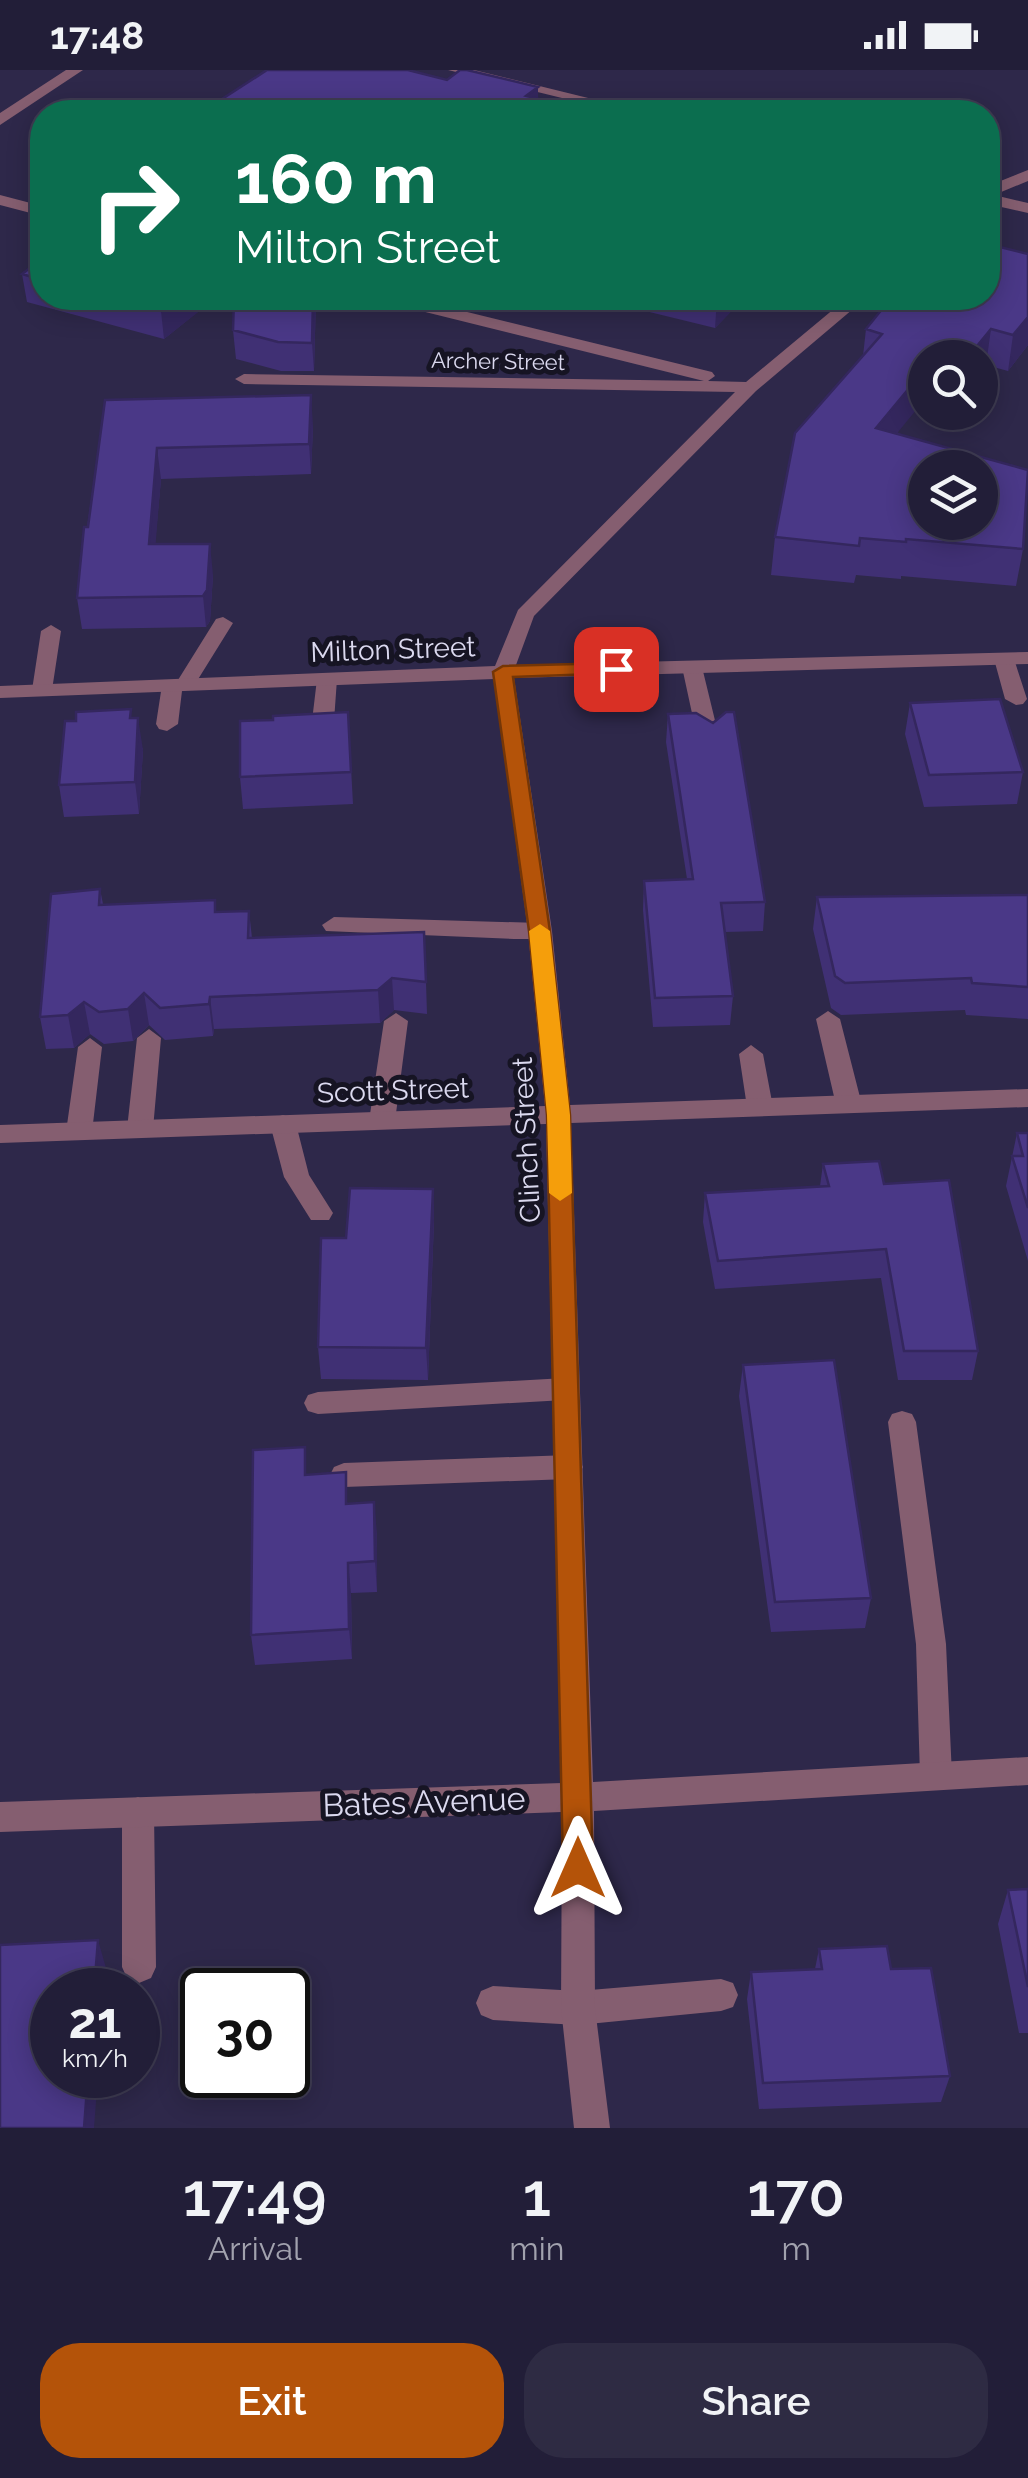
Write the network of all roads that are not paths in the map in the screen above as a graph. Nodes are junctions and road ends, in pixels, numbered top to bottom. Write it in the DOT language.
graph roads {
  1 [pos="76,70"];
  2 [pos="455,70"];
  3 [pos="30,100"];
  4 [pos="30,100"];
  5 [pos="584,100"];
  6 [pos="0,120"];
  7 [pos="1028,175"];
  8 [pos="1000,190"];
  9 [pos="0,200"];
  10 [pos="1000,200"];
  11 [pos="30,207"];
  12 [pos="1028,208"];
  13 [pos="439,310"];
  14 [pos="843,310"];
  15 [pos="244,380"];
  16 [pos="750,387"];
  17 [pos="223,622"];
  18 [pos="51,631"];
  19 [pos="1004,658"];
  20 [pos="1028,658"];
  21 [pos="692,667"];
  22 [pos="503,672"];
  23 [pos="327,679"];
  24 [pos="179,685"];
  25 [pos="42,690"];
  26 [pos="0,692"];
  27 [pos="1016,699"];
  28 [pos="322,721"];
  29 [pos="166,724"];
  30 [pos="709,741"];
  31 [pos="334,924"];
  32 [pos="540,931"];
  33 [pos="828,1019"];
  34 [pos="396,1021"];
  35 [pos="149,1038"];
  36 [pos="90,1047"];
  37 [pos="751,1054"];
  38 [pos="1028,1098"];
  39 [pos="849,1104"];
  40 [pos="760,1108"];
  41 [pos="558,1115"];
  42 [pos="382,1121"];
  43 [pos="283,1124"];
  44 [pos="140,1129"];
  45 [pos="79,1132"];
  46 [pos="0,1134"];
  47 [pos="320,1213"];
  48 [pos="566,1390"];
  49 [pos="318,1404"];
  50 [pos="902,1422"];
  51 [pos="569,1467"];
  52 [pos="344,1475"];
  53 [pos="1028,1771"];
  54 [pos="936,1776"];
  55 [pos="578,1797"];
  56 [pos="138,1812"];
  57 [pos="0,1816"];
  58 [pos="140,1968"];
  59 [pos="721,1995"];
  60 [pos="493,2003"];
  61 [pos="578,2008"];
  62 [pos="592,2128"];
  1 -- 3 [label="street"];
  2 -- 5 [label="street"];
  4 -- 6 [label="street"];
  7 -- 8 [label="street"];
  9 -- 11 [label="street"];
  10 -- 12 [label="street"];
  13 -- 16 [label="street"];
  14 -- 16 [label="street, Clinch Street"];
  15 -- 16 [label="street, Archer Street"];
  16 -- 22 [label="street, Clinch Street"];
  17 -- 24 [label="street"];
  18 -- 25 [label="street"];
  19 -- 20 [label="street, Milton Street"];
  19 -- 21 [label="street, Milton Street"];
  19 -- 27 [label="street"];
  21 -- 22 [label="street, Milton Street"];
  21 -- 30 [label="street"];
  22 -- 23 [label="street, Milton Street"];
  22 -- 32 [label="street, Clinch Street"];
  23 -- 24 [label="street, Milton Street"];
  23 -- 28 [label="street"];
  24 -- 25 [label="street, Milton Street"];
  24 -- 29 [label="street"];
  25 -- 26 [label="street, Milton Street"];
  31 -- 32 [label="street"];
  32 -- 41 [label="street, Clinch Street"];
  33 -- 39 [label="street"];
  34 -- 42 [label="street"];
  35 -- 44 [label="street"];
  36 -- 45 [label="street"];
  37 -- 40 [label="street"];
  38 -- 39 [label="street, Scott Street"];
  39 -- 40 [label="street, Scott Street"];
  40 -- 41 [label="street, Scott Street"];
  41 -- 42 [label="street, Scott Street"];
  41 -- 48 [label="street, Clinch Street"];
  42 -- 43 [label="street, Scott Street"];
  43 -- 44 [label="street, Scott Street"];
  43 -- 47 [label="street"];
  44 -- 45 [label="street, Scott Street"];
  45 -- 46 [label="street, Scott Street"];
  48 -- 49 [label="street"];
  48 -- 51 [label="street, Clinch Street"];
  50 -- 54 [label="street"];
  51 -- 52 [label="street"];
  51 -- 55 [label="street, Clinch Street"];
  53 -- 54 [label="street, Bates Avenue"];
  54 -- 55 [label="street, Bates Avenue"];
  55 -- 56 [label="street, Bates Avenue"];
  55 -- 61 [label="street, Clinch Street"];
  56 -- 57 [label="street, Bates Avenue"];
  56 -- 58 [label="street"];
  59 -- 61 [label="street"];
  60 -- 61 [label="street"];
  61 -- 62 [label="street, Clinch Street"];
}
